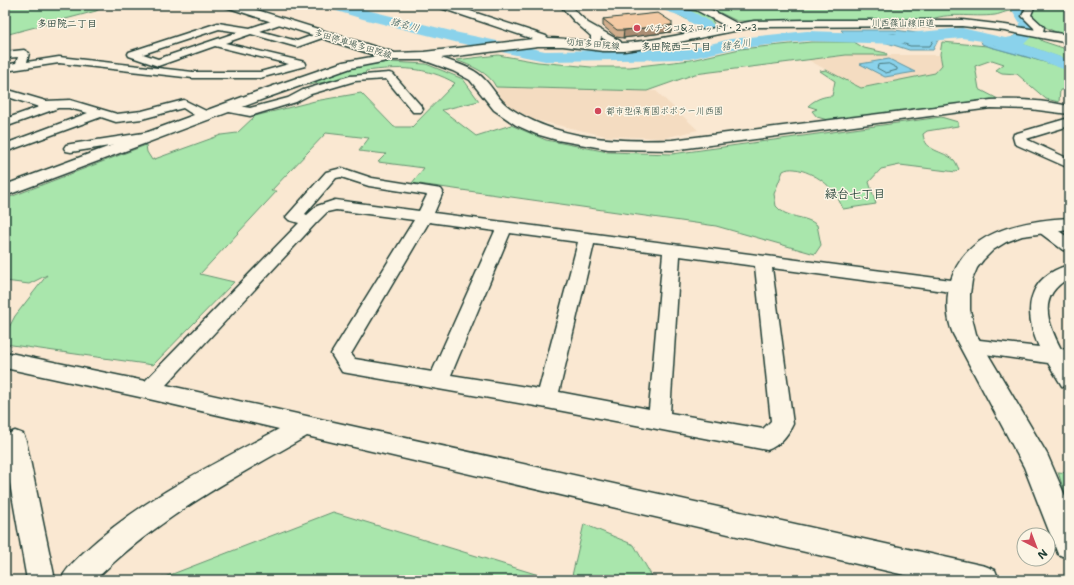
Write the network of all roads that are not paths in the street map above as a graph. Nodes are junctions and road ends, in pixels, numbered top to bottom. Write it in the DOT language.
graph roads {
  1 [pos="230,5"];
  2 [pos="442,5"];
  3 [pos="564,5"];
  4 [pos="675,5"];
  5 [pos="1030,5"];
  6 [pos="697,6"];
  7 [pos="577,19"];
  8 [pos="280,21"];
  9 [pos="736,27"];
  10 [pos="251,31"];
  11 [pos="1030,32"];
  12 [pos="322,35"];
  13 [pos="1069,39"];
  14 [pos="551,41"];
  15 [pos="214,43"];
  16 [pos="596,46"];
  17 [pos="619,47"];
  18 [pos="5,55"];
  19 [pos="424,56"];
  20 [pos="394,57"];
  21 [pos="21,66"];
  22 [pos="5,68"];
  23 [pos="5,92"];
  24 [pos="18,98"];
  25 [pos="5,102"];
  26 [pos="57,105"];
  27 [pos="228,108"];
  28 [pos="417,109"];
  29 [pos="1069,110"];
  30 [pos="101,113"];
  31 [pos="206,116"];
  32 [pos="1069,122"];
  33 [pos="5,123"];
  34 [pos="1053,127"];
  35 [pos="1069,134"];
  36 [pos="150,136"];
  37 [pos="5,148"];
  38 [pos="71,148"];
  39 [pos="1069,164"];
  40 [pos="5,191"];
  41 [pos="424,217"];
  42 [pos="310,220"];
  43 [pos="1069,224"];
  44 [pos="1041,226"];
  45 [pos="505,227"];
  46 [pos="587,238"];
  47 [pos="1069,246"];
  48 [pos="672,249"];
  49 [pos="763,261"];
  50 [pos="1069,271"];
  51 [pos="959,287"];
  52 [pos="970,346"];
  53 [pos="1060,356"];
  54 [pos="5,360"];
  55 [pos="1069,380"];
  56 [pos="438,381"];
  57 [pos="149,390"];
  58 [pos="548,399"];
  59 [pos="659,419"];
  60 [pos="306,425"];
  61 [pos="5,445"];
  62 [pos="1069,543"];
  63 [pos="42,580"];
  64 [pos="75,580"];
  65 [pos="986,580"];
  1 -- 8 [label="street, 多田停車場多田院線"];
  2 -- 14 [label="street"];
  3 -- 7 [label="street"];
  4 -- 6 [label="street"];
  5 -- 11 [label="street"];
  6 -- 9 [label="street"];
  7 -- 16 [label="street"];
  7 -- 17 [label="street"];
  8 -- 10 [label="street"];
  8 -- 12 [label="street, 多田停車場多田院線"];
  9 -- 11 [label="street, 川西篠山線旧道"];
  9 -- 17 [label="street, 切畑多田院線"];
  10 -- 12 [label="street"];
  10 -- 15 [label="street"];
  10 -- 15 [label="street"];
  11 -- 13 [label="street, 川西篠山線旧道"];
  12 -- 20 [label="street, 多田停車場多田院線"];
  14 -- 16 [label="street, 切畑多田院線"];
  14 -- 19 [label="street, 多田停車場多田院線"];
  15 -- 21 [label="street"];
  16 -- 17 [label="street, 切畑多田院線"];
  18 -- 21 [label="street"];
  19 -- 20 [label="street, 多田停車場多田院線"];
  19 -- 29 [label="street"];
  20 -- 27 [label="street"];
  21 -- 22 [label="street"];
  23 -- 24 [label="street"];
  24 -- 25 [label="street"];
  24 -- 26 [label="street"];
  26 -- 30 [label="street"];
  26 -- 33 [label="street"];
  27 -- 28 [label="street"];
  27 -- 31 [label="street"];
  30 -- 31 [label="street"];
  30 -- 37 [label="street"];
  31 -- 36 [label="street"];
  32 -- 34 [label="street"];
  34 -- 35 [label="street"];
  34 -- 39 [label="street"];
  36 -- 38 [label="street"];
  36 -- 40 [label="street"];
  41 -- 42 [label="street"];
  41 -- 42 [label="street"];
  41 -- 45 [label="street"];
  41 -- 56 [label="street"];
  42 -- 57 [label="street"];
  43 -- 44 [label="street"];
  44 -- 47 [label="street"];
  44 -- 51 [label="street"];
  45 -- 46 [label="street"];
  45 -- 56 [label="street"];
  46 -- 48 [label="street"];
  46 -- 58 [label="street"];
  48 -- 49 [label="street"];
  48 -- 59 [label="street"];
  49 -- 51 [label="street"];
  49 -- 59 [label="street"];
  50 -- 53 [label="street"];
  51 -- 52 [label="street"];
  52 -- 53 [label="street"];
  52 -- 62 [label="street"];
  53 -- 55 [label="street"];
  54 -- 57 [label="street"];
  56 -- 58 [label="street"];
  57 -- 60 [label="street"];
  58 -- 59 [label="street"];
  60 -- 64 [label="street"];
  60 -- 65 [label="street"];
  61 -- 63 [label="street"];
}
